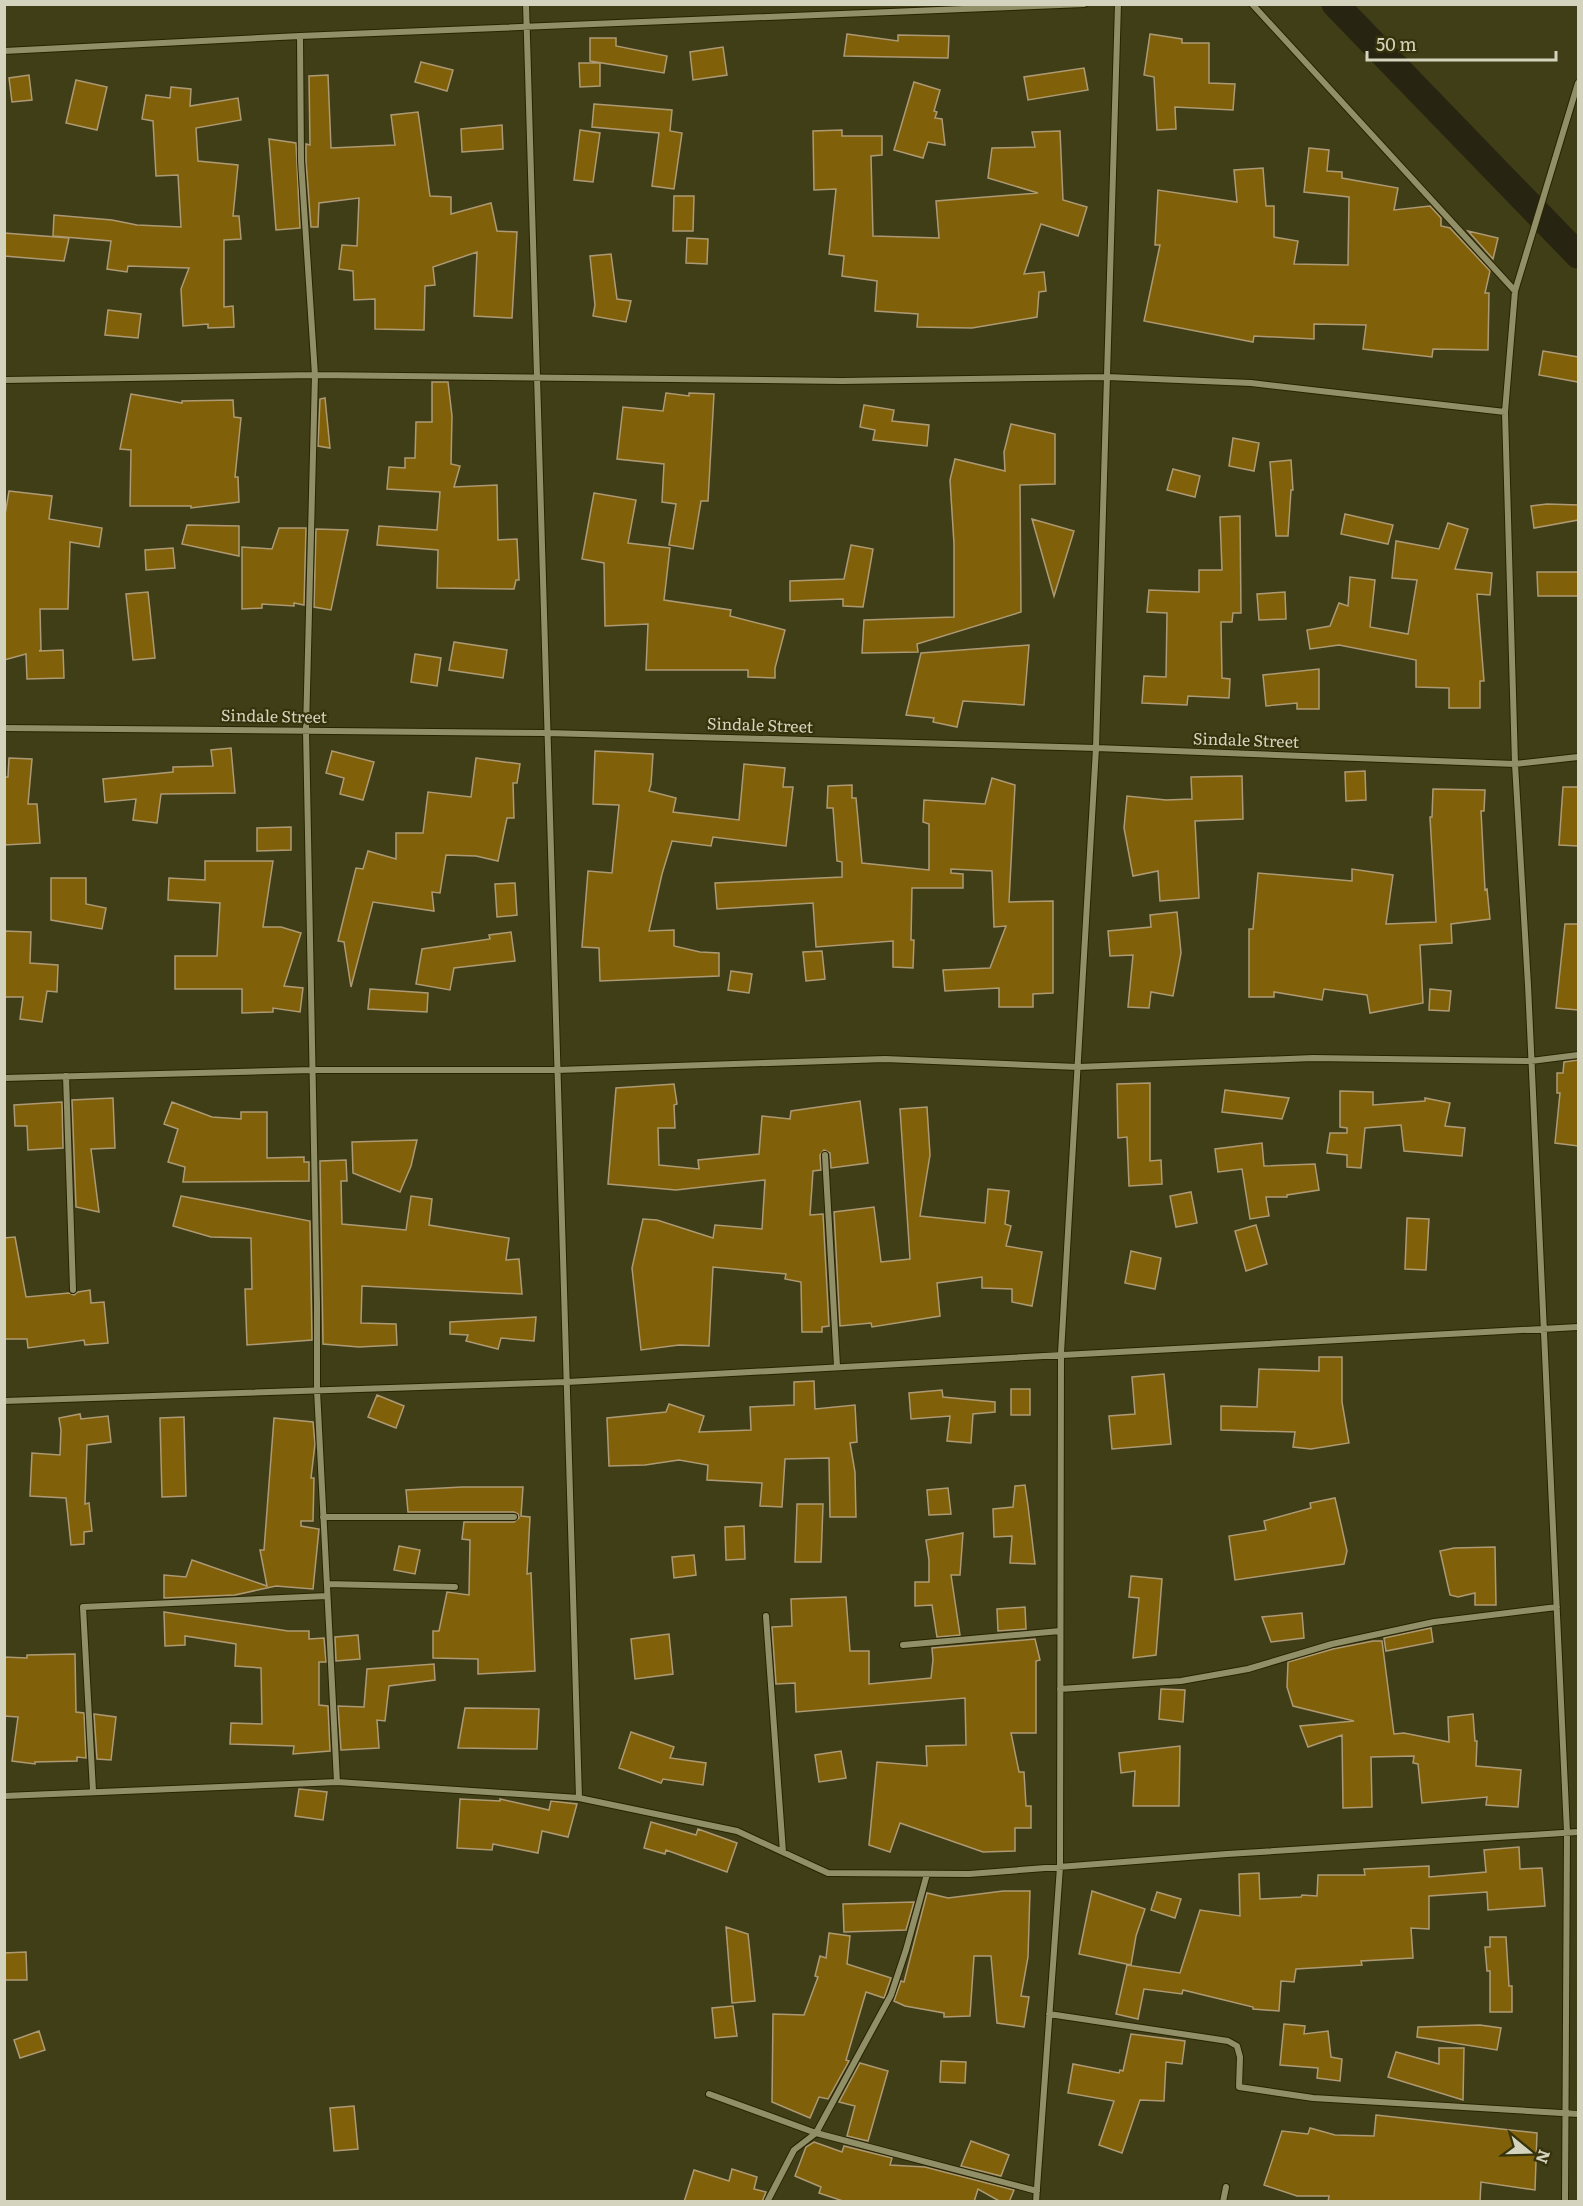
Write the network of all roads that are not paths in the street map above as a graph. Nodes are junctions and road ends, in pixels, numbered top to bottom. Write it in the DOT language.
graph roads {
  1 [pos="526,4"];
  2 [pos="1084,4"];
  3 [pos="1118,4"];
  4 [pos="1252,4"];
  5 [pos="525,27"];
  6 [pos="300,36"];
  7 [pos="4,51"];
  8 [pos="1578,83"];
  9 [pos="1515,291"];
  10 [pos="315,375"];
  11 [pos="1107,377"];
  12 [pos="536,378"];
  13 [pos="4,380"];
  14 [pos="1505,412"];
  15 [pos="4,728"];
  16 [pos="306,730"];
  17 [pos="547,733"];
  18 [pos="1096,748"];
  19 [pos="1578,757"];
  20 [pos="1515,764"];
  21 [pos="1578,1055"];
  22 [pos="1531,1061"];
  23 [pos="1078,1067"];
  24 [pos="312,1070"];
  25 [pos="557,1070"];
  26 [pos="66,1076"];
  27 [pos="4,1078"];
  28 [pos="825,1155"];
  29 [pos="73,1290"];
  30 [pos="1578,1327"];
  31 [pos="1542,1329"];
  32 [pos="1061,1353"];
  33 [pos="837,1366"];
  34 [pos="567,1382"];
  35 [pos="317,1390"];
  36 [pos="4,1401"];
  37 [pos="323,1517"];
  38 [pos="514,1517"];
  39 [pos="327,1584"];
  40 [pos="455,1587"];
  41 [pos="327,1596"];
  42 [pos="1557,1607"];
  43 [pos="766,1616"];
  44 [pos="1060,1630"];
  45 [pos="903,1645"];
  46 [pos="1060,1689"];
  47 [pos="337,1782"];
  48 [pos="93,1791"];
  49 [pos="4,1796"];
  50 [pos="579,1798"];
  51 [pos="1567,1832"];
  52 [pos="1578,1832"];
  53 [pos="783,1852"];
  54 [pos="1060,1867"];
  55 [pos="927,1874"];
  56 [pos="1049,2014"];
  57 [pos="709,2094"];
  58 [pos="1566,2114"];
  59 [pos="1578,2114"];
  60 [pos="816,2133"];
  61 [pos="1226,2187"];
  62 [pos="1037,2191"];
  63 [pos="767,2202"];
  64 [pos="1036,2202"];
  65 [pos="1223,2202"];
  66 [pos="1565,2202"];
  1 -- 5 [label="street"];
  2 -- 5 [label="street"];
  3 -- 11 [label="street"];
  4 -- 9 [label="street"];
  5 -- 6 [label="street"];
  5 -- 12 [label="street"];
  6 -- 7 [label="street"];
  6 -- 10 [label="street"];
  8 -- 9 [label="street"];
  9 -- 14 [label="street"];
  10 -- 12 [label="street"];
  10 -- 13 [label="street"];
  10 -- 16 [label="street"];
  11 -- 12 [label="street"];
  11 -- 14 [label="street"];
  11 -- 18 [label="street"];
  12 -- 17 [label="street"];
  14 -- 20 [label="street"];
  15 -- 16 [label="street, Sindale Street"];
  16 -- 17 [label="street, Sindale Street"];
  16 -- 24 [label="street"];
  17 -- 18 [label="street, Sindale Street"];
  17 -- 25 [label="street"];
  18 -- 20 [label="street, Sindale Street"];
  18 -- 23 [label="street"];
  19 -- 20 [label="street, Sindale Street"];
  20 -- 22 [label="street"];
  21 -- 22 [label="street"];
  22 -- 23 [label="street"];
  22 -- 31 [label="street"];
  23 -- 25 [label="street"];
  23 -- 32 [label="street"];
  24 -- 25 [label="street"];
  24 -- 26 [label="street"];
  24 -- 35 [label="street"];
  25 -- 34 [label="street"];
  26 -- 27 [label="street"];
  26 -- 29 [label="street"];
  28 -- 33 [label="street"];
  30 -- 31 [label="street"];
  31 -- 32 [label="street"];
  31 -- 42 [label="street"];
  32 -- 33 [label="street"];
  32 -- 44 [label="street"];
  33 -- 34 [label="street"];
  34 -- 35 [label="street"];
  34 -- 50 [label="street"];
  35 -- 36 [label="street"];
  35 -- 37 [label="street"];
  37 -- 38 [label="street"];
  37 -- 39 [label="street"];
  39 -- 40 [label="street"];
  39 -- 41 [label="street"];
  41 -- 47 [label="street"];
  41 -- 48 [label="street"];
  42 -- 46 [label="street"];
  42 -- 51 [label="street"];
  43 -- 53 [label="street"];
  44 -- 45 [label="street"];
  44 -- 46 [label="street"];
  46 -- 54 [label="street"];
  47 -- 48 [label="street"];
  47 -- 50 [label="street"];
  48 -- 49 [label="street"];
  50 -- 53 [label="street"];
  51 -- 52 [label="street"];
  51 -- 54 [label="street"];
  51 -- 58 [label="street"];
  53 -- 55 [label="street"];
  54 -- 55 [label="street"];
  54 -- 56 [label="street"];
  55 -- 60 [label="street"];
  56 -- 58 [label="street"];
  56 -- 62 [label="street"];
  57 -- 60 [label="street"];
  58 -- 59 [label="street"];
  58 -- 66 [label="street"];
  60 -- 62 [label="street"];
  60 -- 63 [label="street"];
  61 -- 65 [label="street"];
  62 -- 64 [label="street"];
}
